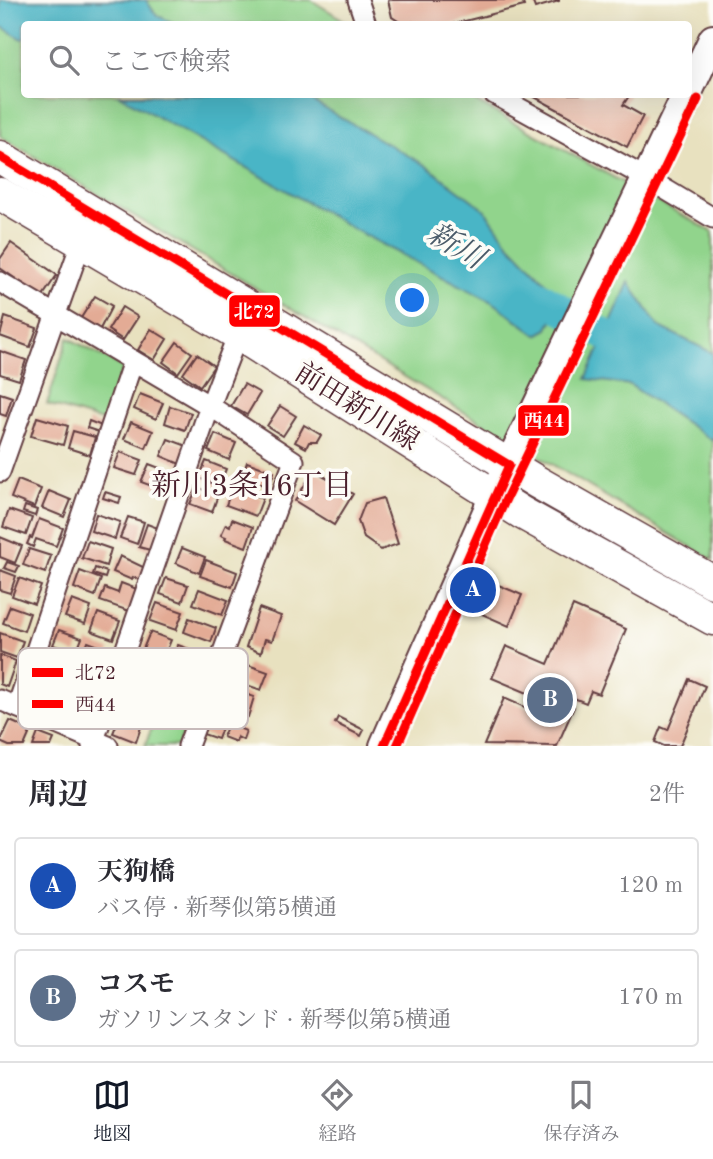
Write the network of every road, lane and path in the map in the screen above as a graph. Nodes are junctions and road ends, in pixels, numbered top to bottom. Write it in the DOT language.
graph roads {
  1 [pos="358,0"];
  2 [pos="365,21"];
  3 [pos="713,39"];
  4 [pos="692,84"];
  5 [pos="501,98"];
  6 [pos="686,98"];
  7 [pos="0,157"];
  8 [pos="648,178"];
  9 [pos="0,194"];
  10 [pos="94,212"];
  11 [pos="713,218"];
  12 [pos="81,241"];
  13 [pos="0,282"];
  14 [pos="54,314"];
  15 [pos="238,334"];
  16 [pos="133,361"];
  17 [pos="210,406"];
  18 [pos="509,464"];
  19 [pos="0,472"];
  20 [pos="494,496"];
  21 [pos="713,582"];
  22 [pos="713,620"];
  23 [pos="28,648"];
  24 [pos="130,648"];
  25 [pos="224,648"];
  26 [pos="18,676"];
  27 [pos="8,703"];
  28 [pos="65,729"];
  29 [pos="194,729"];
  30 [pos="98,744"];
  31 [pos="188,746"];
  32 [pos="384,746"];
  1 -- 2 [label="street"];
  3 -- 4 [label="street"];
  5 -- 8 [label="street"];
  6 -- 8 [label="street"];
  7 -- 10 [label="main road, 前田新川線"];
  8 -- 11 [label="street"];
  8 -- 18 [label="street"];
  9 -- 12 [label="main road, 前田新川線"];
  10 -- 12 [label="street"];
  10 -- 18 [label="main road, 前田新川線"];
  12 -- 14 [label="street"];
  12 -- 15 [label="main road, 前田新川線"];
  13 -- 14 [label="street"];
  14 -- 16 [label="street"];
  14 -- 19 [label="street"];
  15 -- 17 [label="street"];
  15 -- 20 [label="main road, 前田新川線"];
  16 -- 17 [label="street"];
  16 -- 23 [label="street"];
  17 -- 24 [label="street"];
  17 -- 25 [label="street"];
  18 -- 20 [label="street"];
  18 -- 21 [label="main road, 前田新川線"];
  20 -- 22 [label="main road, 前田新川線"];
  20 -- 32 [label="street"];
  26 -- 27 [label="street"];
  28 -- 30 [label="street"];
  29 -- 31 [label="street"];
}
